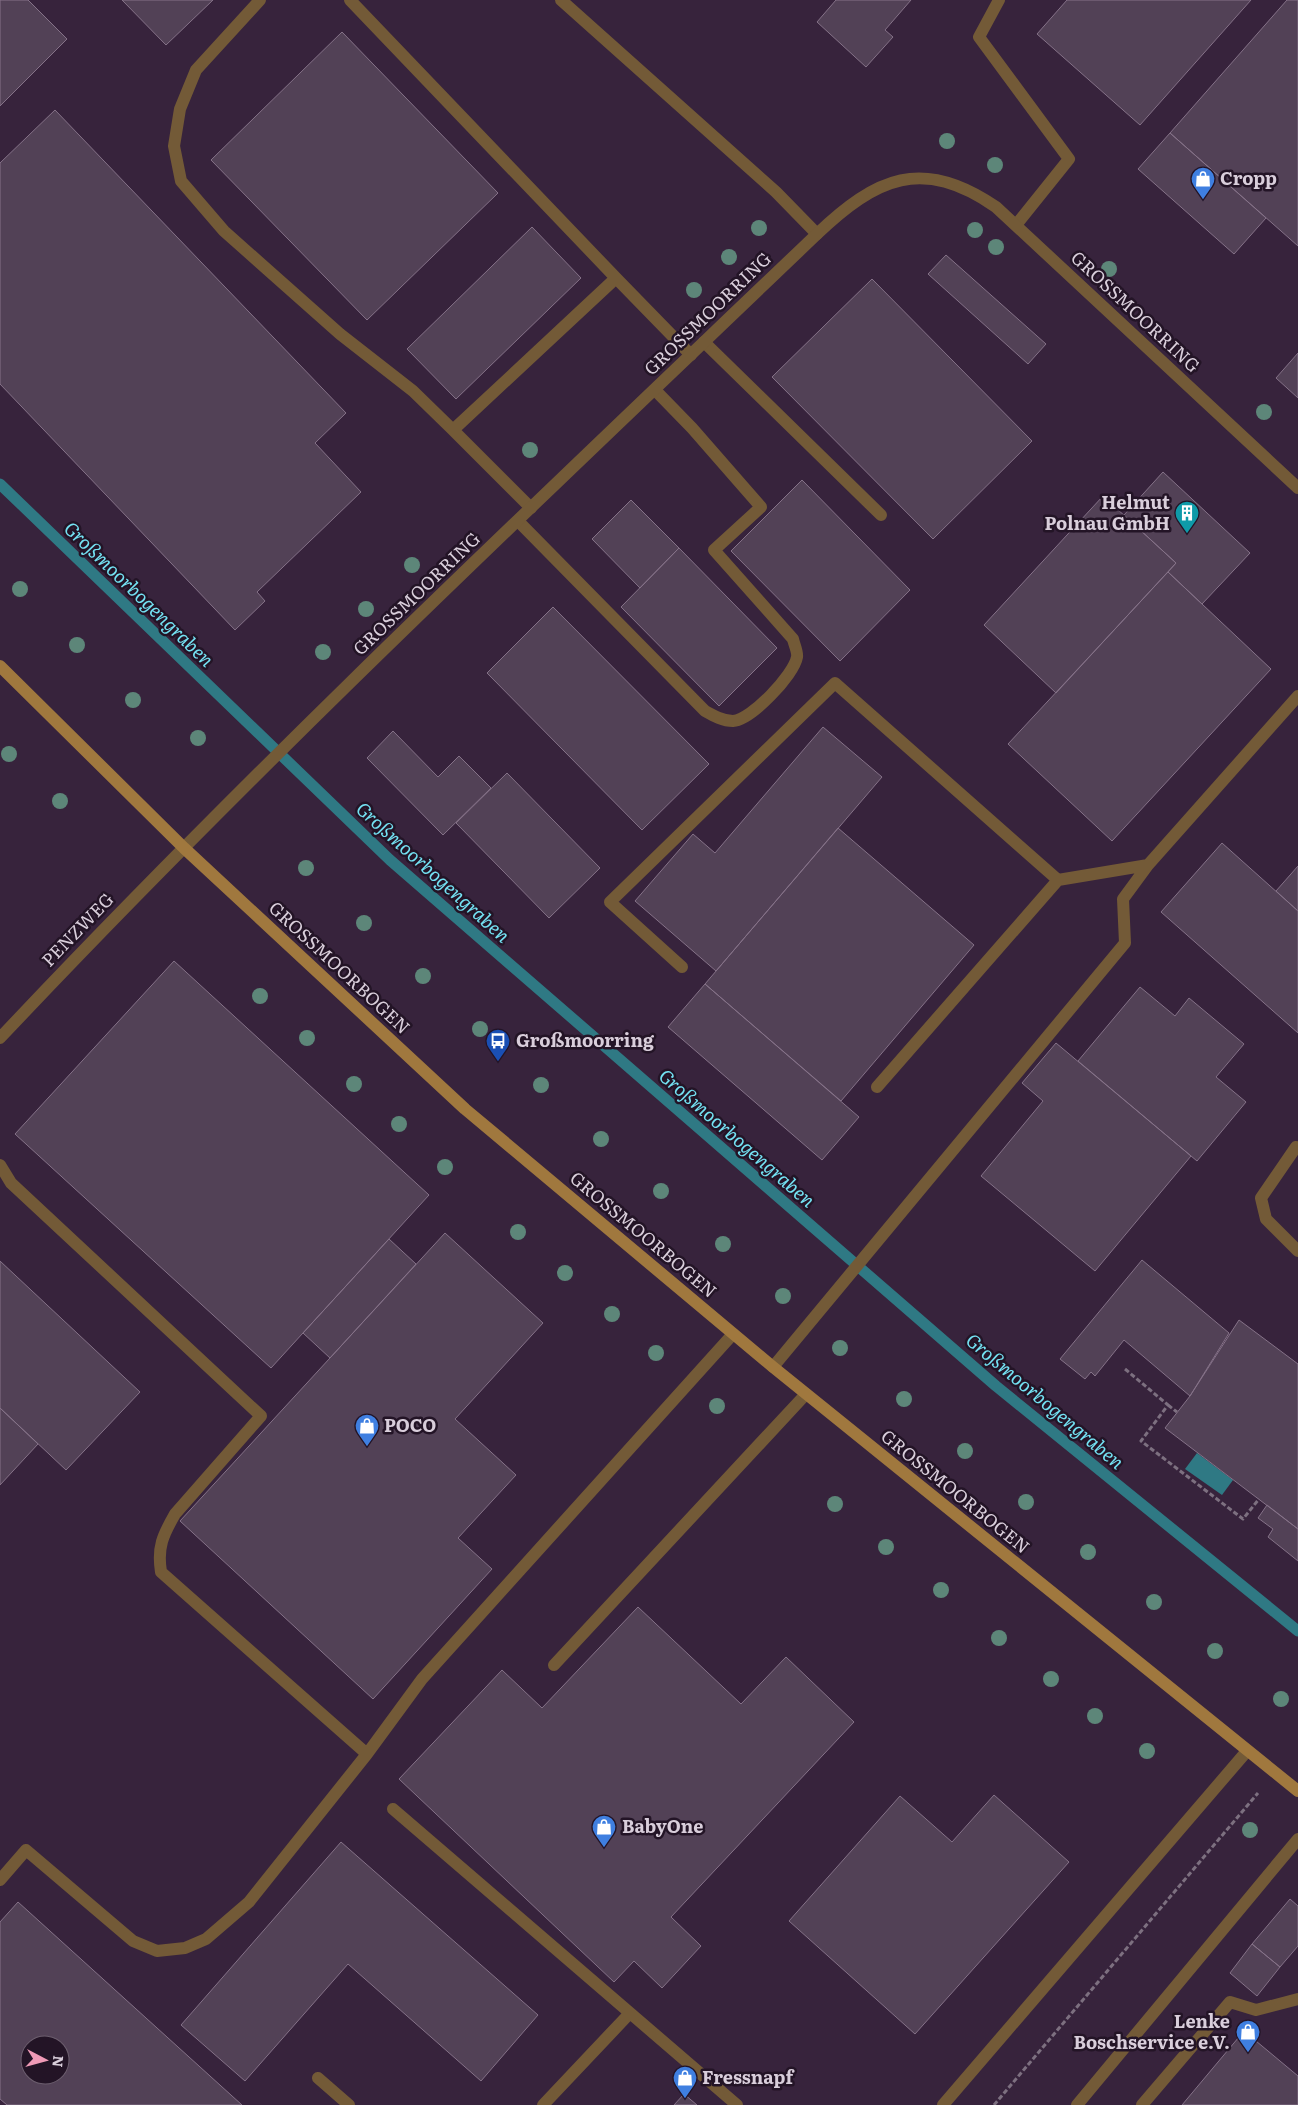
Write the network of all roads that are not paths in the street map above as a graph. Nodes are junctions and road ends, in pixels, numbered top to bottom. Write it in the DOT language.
graph roads {
  1 [pos="260,0"];
  2 [pos="350,0"];
  3 [pos="561,0"];
  4 [pos="999,0"];
  5 [pos="1016,225"];
  6 [pos="817,234"];
  7 [pos="616,278"];
  8 [pos="704,342"];
  9 [pos="691,355"];
  10 [pos="655,390"];
  11 [pos="453,430"];
  12 [pos="1298,488"];
  13 [pos="531,508"];
  14 [pos="881,515"];
  15 [pos="518,521"];
  16 [pos="0,666"];
  17 [pos="1298,696"];
  18 [pos="184,848"];
  19 [pos="1148,865"];
  20 [pos="1058,880"];
  21 [pos="682,967"];
  22 [pos="0,1038"];
  23 [pos="877,1087"];
  24 [pos="1296,1146"];
  25 [pos="0,1165"];
  26 [pos="1298,1252"];
  27 [pos="733,1334"];
  28 [pos="773,1367"];
  29 [pos="806,1394"];
  30 [pos="554,1665"];
  31 [pos="1247,1751"];
  32 [pos="367,1754"];
  33 [pos="1298,1791"];
  34 [pos="393,1809"];
  35 [pos="1298,1839"];
  36 [pos="0,1880"];
  37 [pos="1298,1998"];
  38 [pos="630,2013"];
  39 [pos="318,2078"];
  40 [pos="349,2105"];
  41 [pos="543,2105"];
  42 [pos="737,2105"];
  43 [pos="942,2105"];
  44 [pos="1076,2105"];
  45 [pos="1142,2105"];
  1 -- 11 [label="street"];
  2 -- 7 [label="street"];
  3 -- 6 [label="street"];
  4 -- 5 [label="street"];
  5 -- 6 [label="street, GROSSMOORRING"];
  5 -- 12 [label="street, GROSSMOORRING"];
  6 -- 8 [label="street, GROSSMOORRING"];
  7 -- 9 [label="street"];
  7 -- 11 [label="street"];
  8 -- 9 [label="street, GROSSMOORRING"];
  8 -- 14 [label="street"];
  9 -- 10 [label="street, GROSSMOORRING"];
  10 -- 13 [label="street, GROSSMOORRING"];
  10 -- 15 [label="street"];
  11 -- 13 [label="street"];
  13 -- 15 [label="street, GROSSMOORRING"];
  15 -- 18 [label="street, GROSSMOORRING"];
  16 -- 18 [label="main road, GROSSMOORBOGEN"];
  17 -- 19 [label="street"];
  18 -- 22 [label="street, PENZWEG"];
  18 -- 27 [label="main road, GROSSMOORBOGEN"];
  19 -- 20 [label="street"];
  19 -- 28 [label="street"];
  20 -- 21 [label="street"];
  20 -- 23 [label="street"];
  24 -- 26 [label="street"];
  25 -- 32 [label="street"];
  27 -- 28 [label="main road, GROSSMOORBOGEN"];
  27 -- 32 [label="street"];
  28 -- 29 [label="main road, GROSSMOORBOGEN"];
  29 -- 30 [label="street"];
  29 -- 31 [label="main road, GROSSMOORBOGEN"];
  31 -- 33 [label="main road, GROSSMOORBOGEN"];
  31 -- 43 [label="street"];
  32 -- 36 [label="street"];
  34 -- 38 [label="street"];
  35 -- 44 [label="street"];
  37 -- 45 [label="street"];
  38 -- 41 [label="street"];
  38 -- 42 [label="street"];
  39 -- 40 [label="street"];
}
